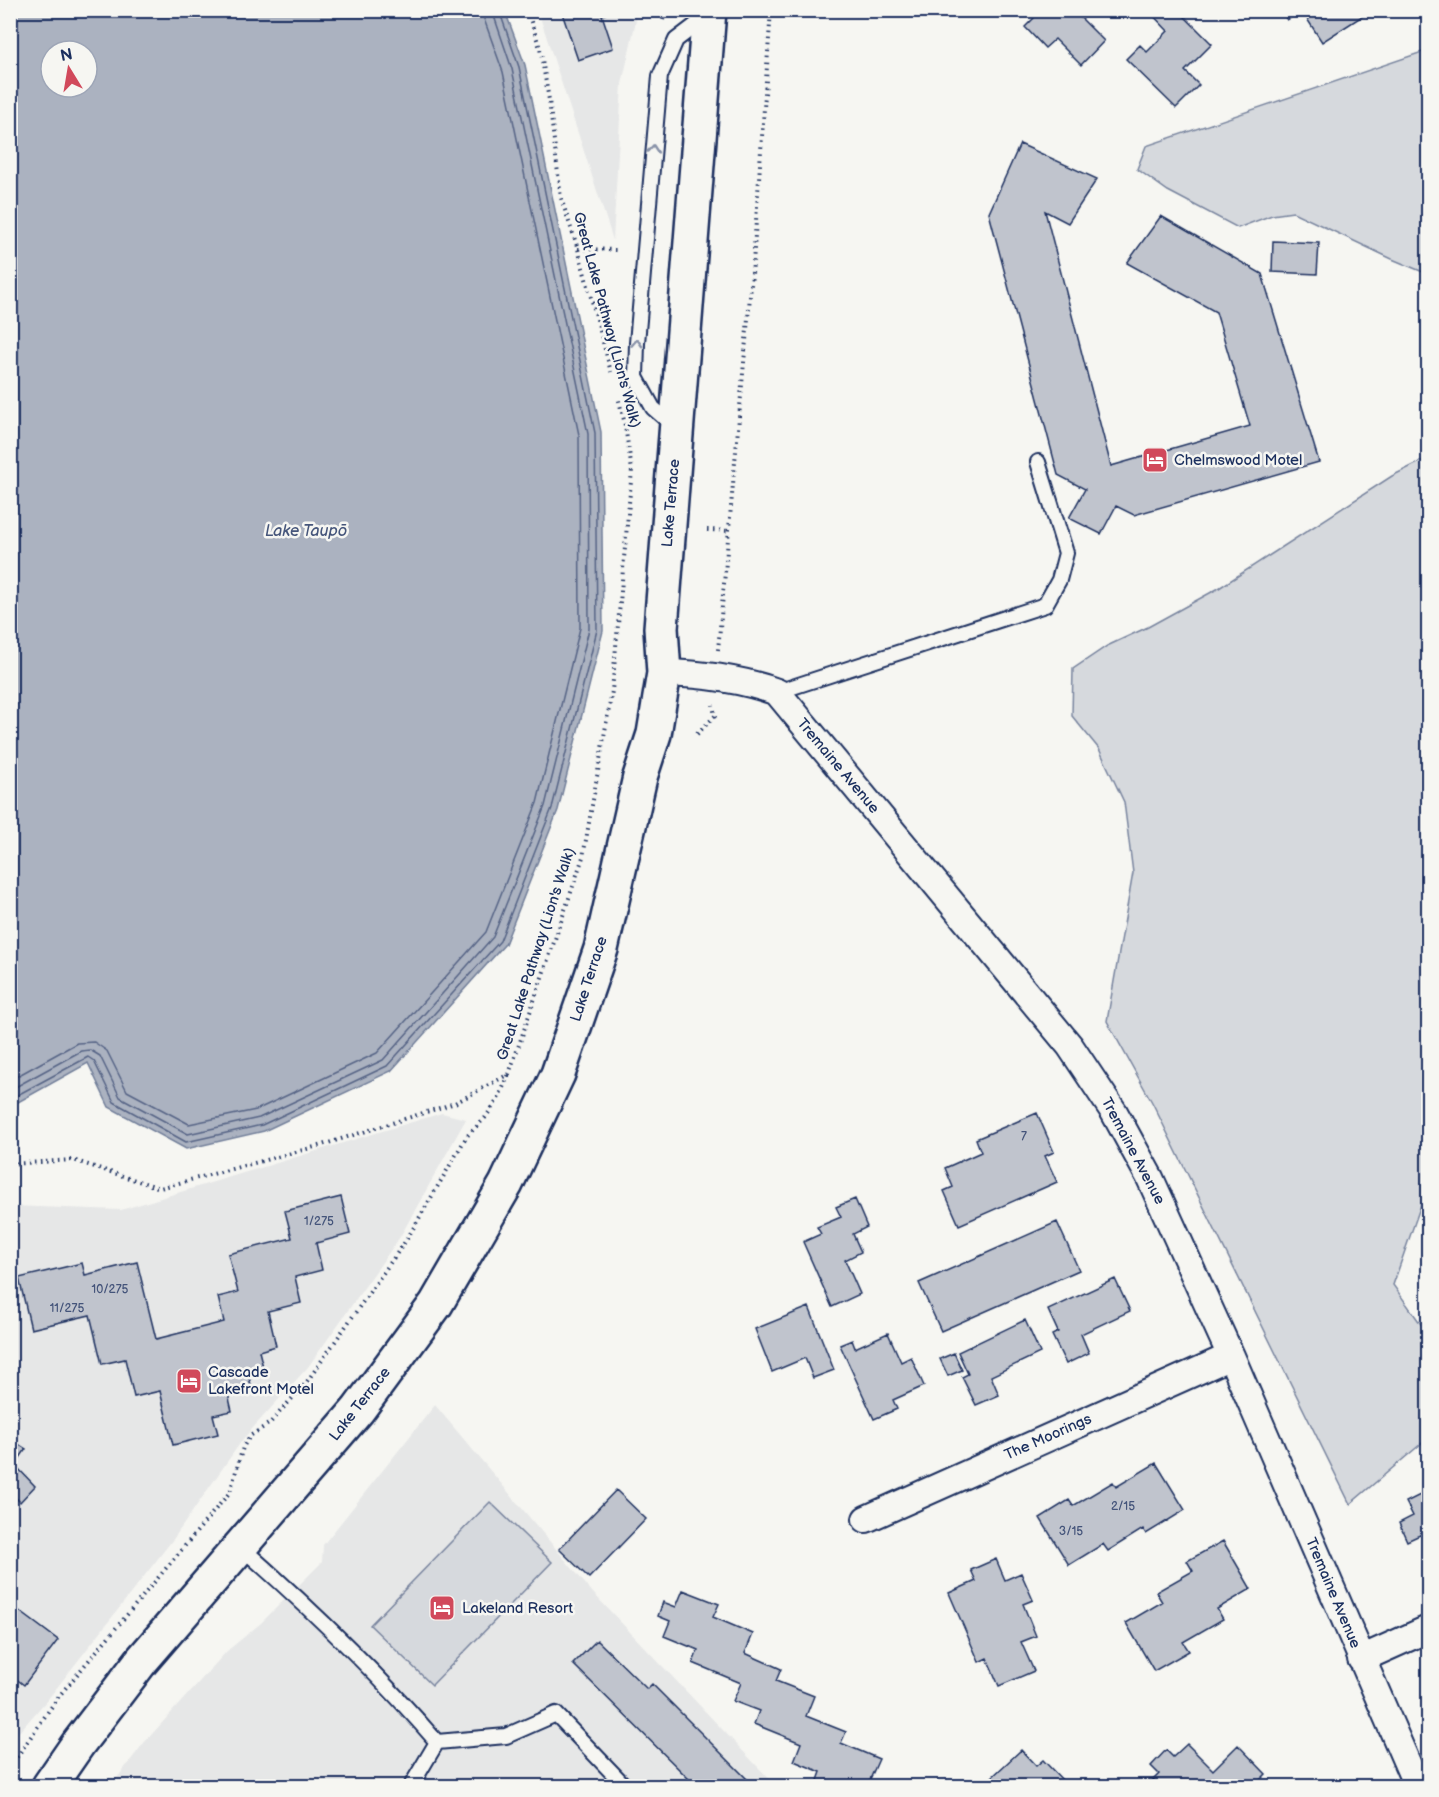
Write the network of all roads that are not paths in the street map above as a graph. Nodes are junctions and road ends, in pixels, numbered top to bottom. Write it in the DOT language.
graph roads {
  1 [pos="709,13"];
  2 [pos="677,429"];
  3 [pos="1038,462"];
  4 [pos="664,673"];
  5 [pos="777,692"];
  6 [pos="1231,1356"];
  7 [pos="866,1519"];
  8 [pos="241,1547"];
  9 [pos="1428,1629"];
  10 [pos="1361,1659"];
  11 [pos="437,1742"];
  12 [pos="49,1786"];
  13 [pos="411,1786"];
  14 [pos="625,1786"];
  15 [pos="1417,1786"];
  1 -- 2 [label="main road, Lake Terrace"];
  2 -- 1 [label="lane, one-way"];
  2 -- 4 [label="main road, Lake Terrace"];
  3 -- 5 [label="lane"];
  4 -- 5 [label="street"];
  4 -- 8 [label="main road, Lake Terrace"];
  5 -- 6 [label="street, Tremaine Avenue"];
  6 -- 7 [label="street, The Moorings"];
  6 -- 10 [label="street, Tremaine Avenue"];
  8 -- 11 [label="lane"];
  8 -- 12 [label="main road, Lake Terrace"];
  9 -- 10 [label="street"];
  10 -- 15 [label="street, Tremaine Avenue"];
  11 -- 13 [label="lane"];
  11 -- 14 [label="lane"];
}
